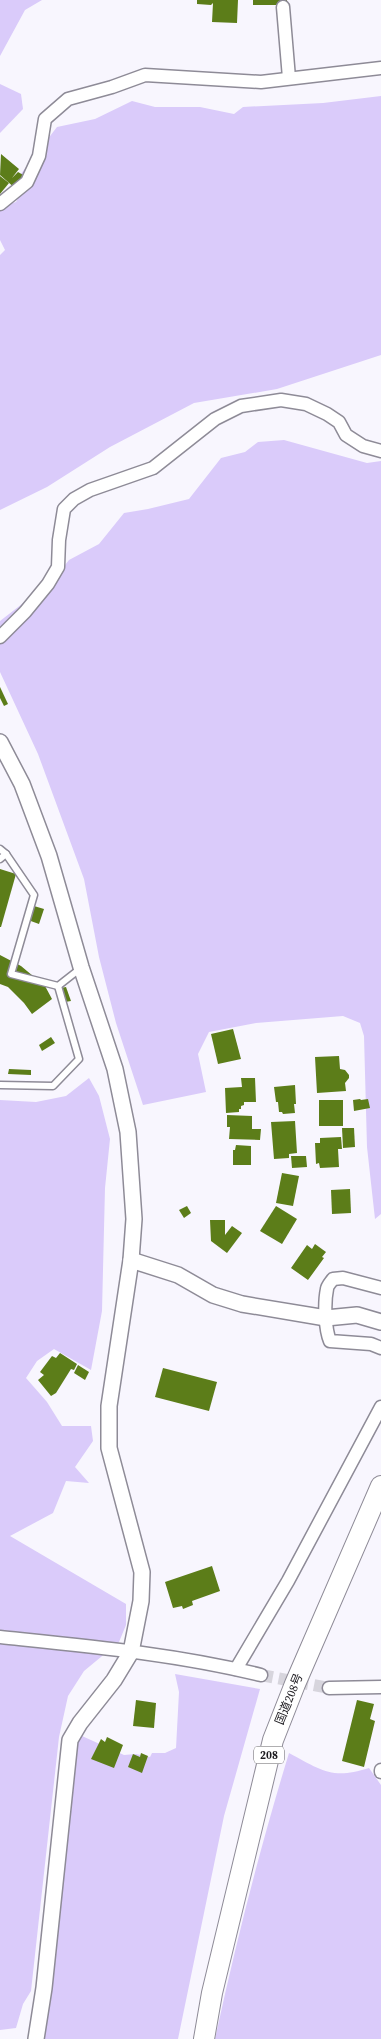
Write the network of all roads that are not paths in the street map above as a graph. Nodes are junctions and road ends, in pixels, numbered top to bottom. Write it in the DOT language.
graph roads {
  1 [pos="283,7"];
  2 [pos="381,68"];
  3 [pos="289,78"];
  4 [pos="0,204"];
  5 [pos="381,451"];
  6 [pos="0,637"];
  7 [pos="0,742"];
  8 [pos="0,849"];
  9 [pos="6,854"];
  10 [pos="0,859"];
  11 [pos="81,967"];
  12 [pos="58,986"];
  13 [pos="0,1085"];
  14 [pos="131,1260"];
  15 [pos="381,1288"];
  16 [pos="326,1318"];
  17 [pos="381,1322"];
  18 [pos="381,1348"];
  19 [pos="381,1407"];
  20 [pos="381,1486"];
  21 [pos="0,1637"];
  22 [pos="131,1652"];
  23 [pos="236,1669"];
  24 [pos="261,1675"];
  25 [pos="381,1687"];
  26 [pos="329,1688"];
  27 [pos="36,2039"];
  28 [pos="204,2039"];
  1 -- 3 [label="street"];
  2 -- 3 [label="street"];
  3 -- 4 [label="street"];
  5 -- 6 [label="street"];
  7 -- 11 [label="street"];
  8 -- 9 [label="lane"];
  9 -- 10 [label="lane"];
  9 -- 12 [label="lane"];
  11 -- 12 [label="lane"];
  11 -- 14 [label="street"];
  12 -- 13 [label="lane"];
  14 -- 16 [label="street"];
  14 -- 22 [label="street"];
  15 -- 16 [label="street"];
  16 -- 17 [label="street"];
  16 -- 18 [label="street"];
  19 -- 23 [label="street"];
  20 -- 28 [label="highway, 国道208号 / 208"];
  21 -- 22 [label="street"];
  22 -- 23 [label="street"];
  22 -- 27 [label="street"];
  23 -- 24 [label="street"];
  25 -- 26 [label="street"];
}
